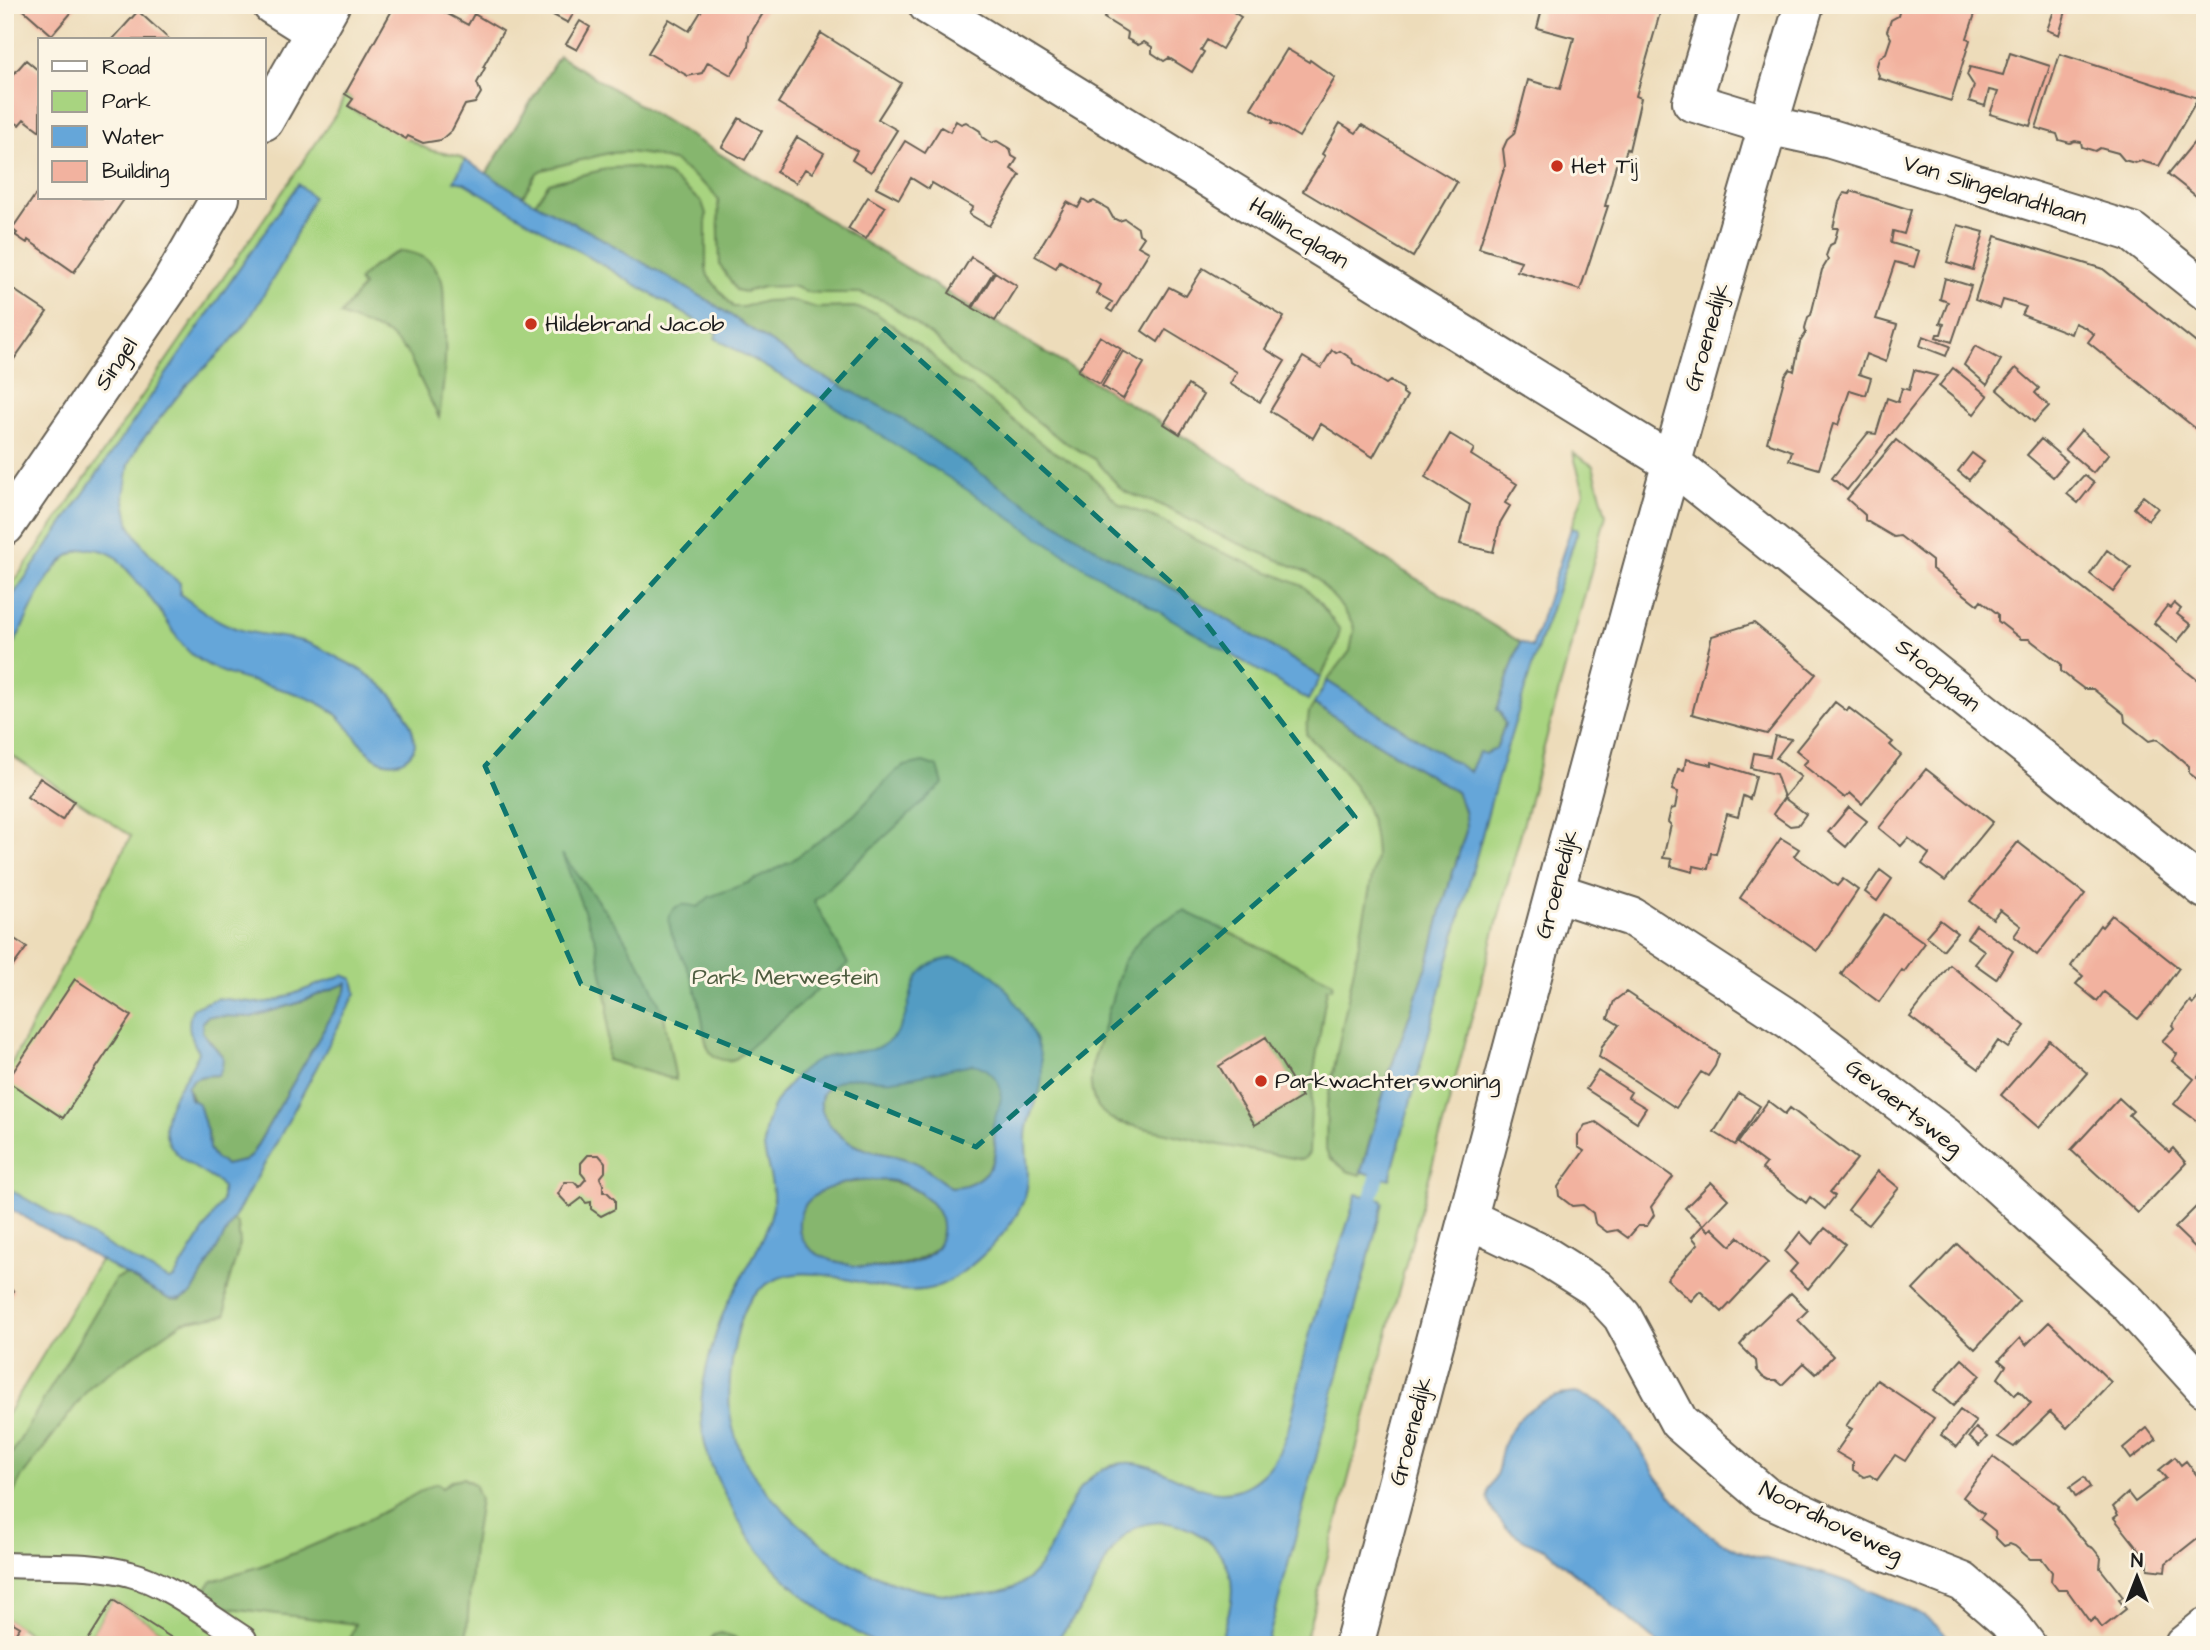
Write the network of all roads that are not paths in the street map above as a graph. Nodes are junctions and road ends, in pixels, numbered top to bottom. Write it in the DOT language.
graph roads {
  1 [pos="272,5"];
  2 [pos="928,5"];
  3 [pos="1721,5"];
  4 [pos="1804,5"];
  5 [pos="322,19"];
  6 [pos="266,117"];
  7 [pos="1768,125"];
  8 [pos="219,200"];
  9 [pos="2205,290"];
  10 [pos="1670,461"];
  11 [pos="5,526"];
  12 [pos="2205,889"];
  13 [pos="1555,892"];
  14 [pos="1469,1219"];
  15 [pos="2205,1388"];
  16 [pos="5,1565"];
  17 [pos="2205,1628"];
  18 [pos="244,1639"];
  19 [pos="1354,1645"];
  20 [pos="2026,1645"];
  21 [pos="2184,1645"];
  1 -- 5 [label="street"];
  2 -- 10 [label="street, Hallincqlaan"];
  3 -- 7 [label="street"];
  4 -- 7 [label="street, Groenedijk"];
  5 -- 6 [label="street"];
  7 -- 9 [label="street, Van Slingelandtlaan"];
  7 -- 10 [label="street, Groenedijk"];
  8 -- 11 [label="street, Singel"];
  10 -- 12 [label="street, Stooplaan"];
  10 -- 13 [label="street, Groenedijk"];
  13 -- 14 [label="street, Groenedijk"];
  13 -- 15 [label="street, Gevaertsweg"];
  14 -- 19 [label="street, Groenedijk"];
  14 -- 20 [label="street, Noordhoveweg"];
  16 -- 18 [label="lane"];
  17 -- 21 [label="street"];
}
